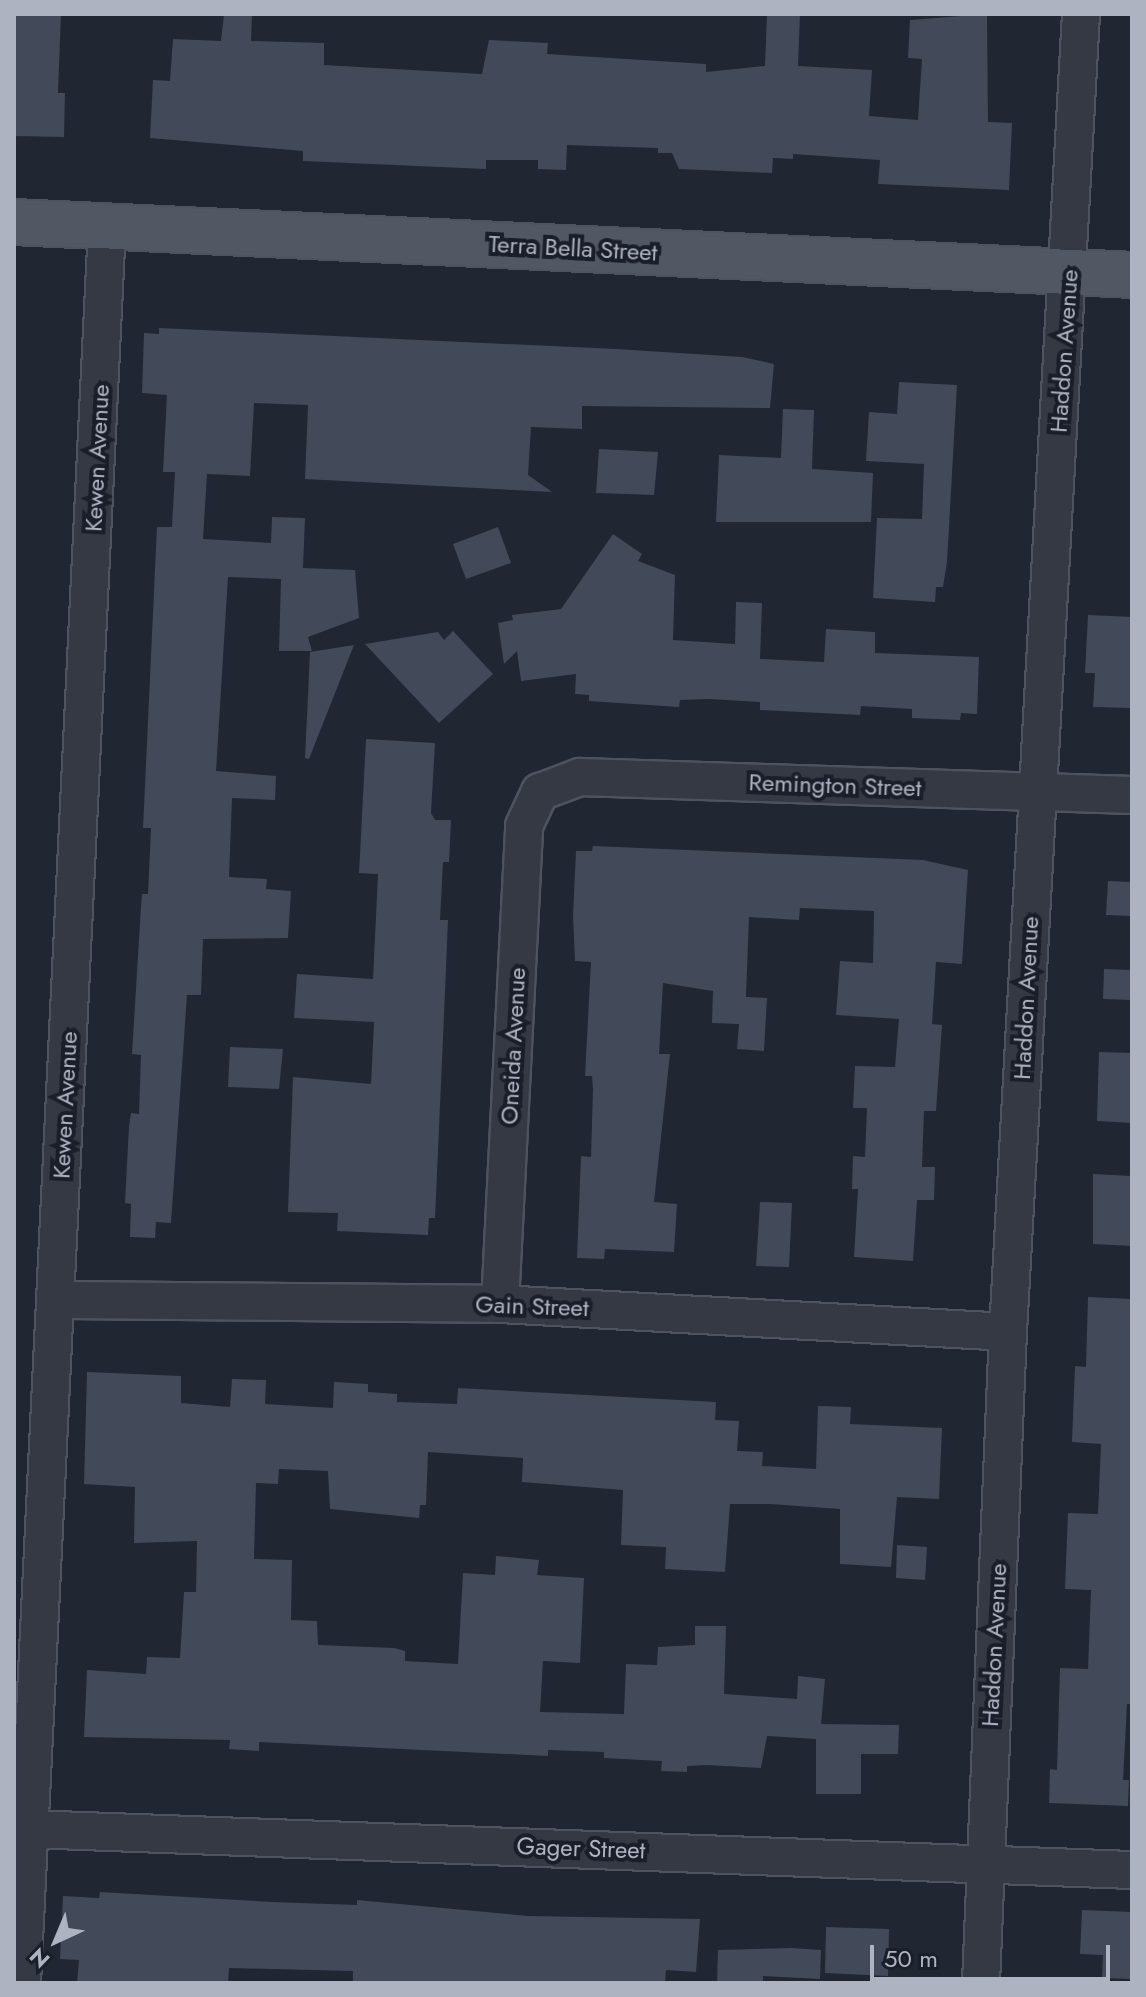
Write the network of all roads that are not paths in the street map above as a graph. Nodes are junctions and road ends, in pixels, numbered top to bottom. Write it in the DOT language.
graph roads {
  1 [pos="1081,14"];
  2 [pos="14,222"];
  3 [pos="107,227"];
  4 [pos="1070,272"];
  5 [pos="1132,275"];
  6 [pos="540,792"];
  7 [pos="1037,792"];
  8 [pos="1132,795"];
  9 [pos="55,1300"];
  10 [pos="500,1304"];
  11 [pos="1008,1332"];
  12 [pos="29,1829"];
  13 [pos="984,1862"];
  14 [pos="1132,1870"];
  15 [pos="22,1983"];
  16 [pos="981,1983"];
  1 -- 4 [label="street, Haddon Avenue"];
  2 -- 3 [label="main road, Terra Bella Street"];
  3 -- 4 [label="main road, Terra Bella Street"];
  3 -- 9 [label="street, Kewen Avenue"];
  4 -- 5 [label="main road, Terra Bella Street"];
  4 -- 7 [label="street, Haddon Avenue"];
  6 -- 7 [label="street, Remington Street"];
  6 -- 10 [label="street, Oneida Avenue"];
  7 -- 8 [label="street, Remington Street"];
  7 -- 11 [label="street, Haddon Avenue"];
  9 -- 10 [label="street, Gain Street"];
  9 -- 12 [label="street, Kewen Avenue"];
  10 -- 11 [label="street, Gain Street"];
  11 -- 13 [label="street, Haddon Avenue"];
  12 -- 13 [label="street, Gager Street"];
  12 -- 15 [label="street, Kewen Avenue"];
  13 -- 14 [label="street, Gager Street"];
  13 -- 16 [label="street, Haddon Avenue"];
}
